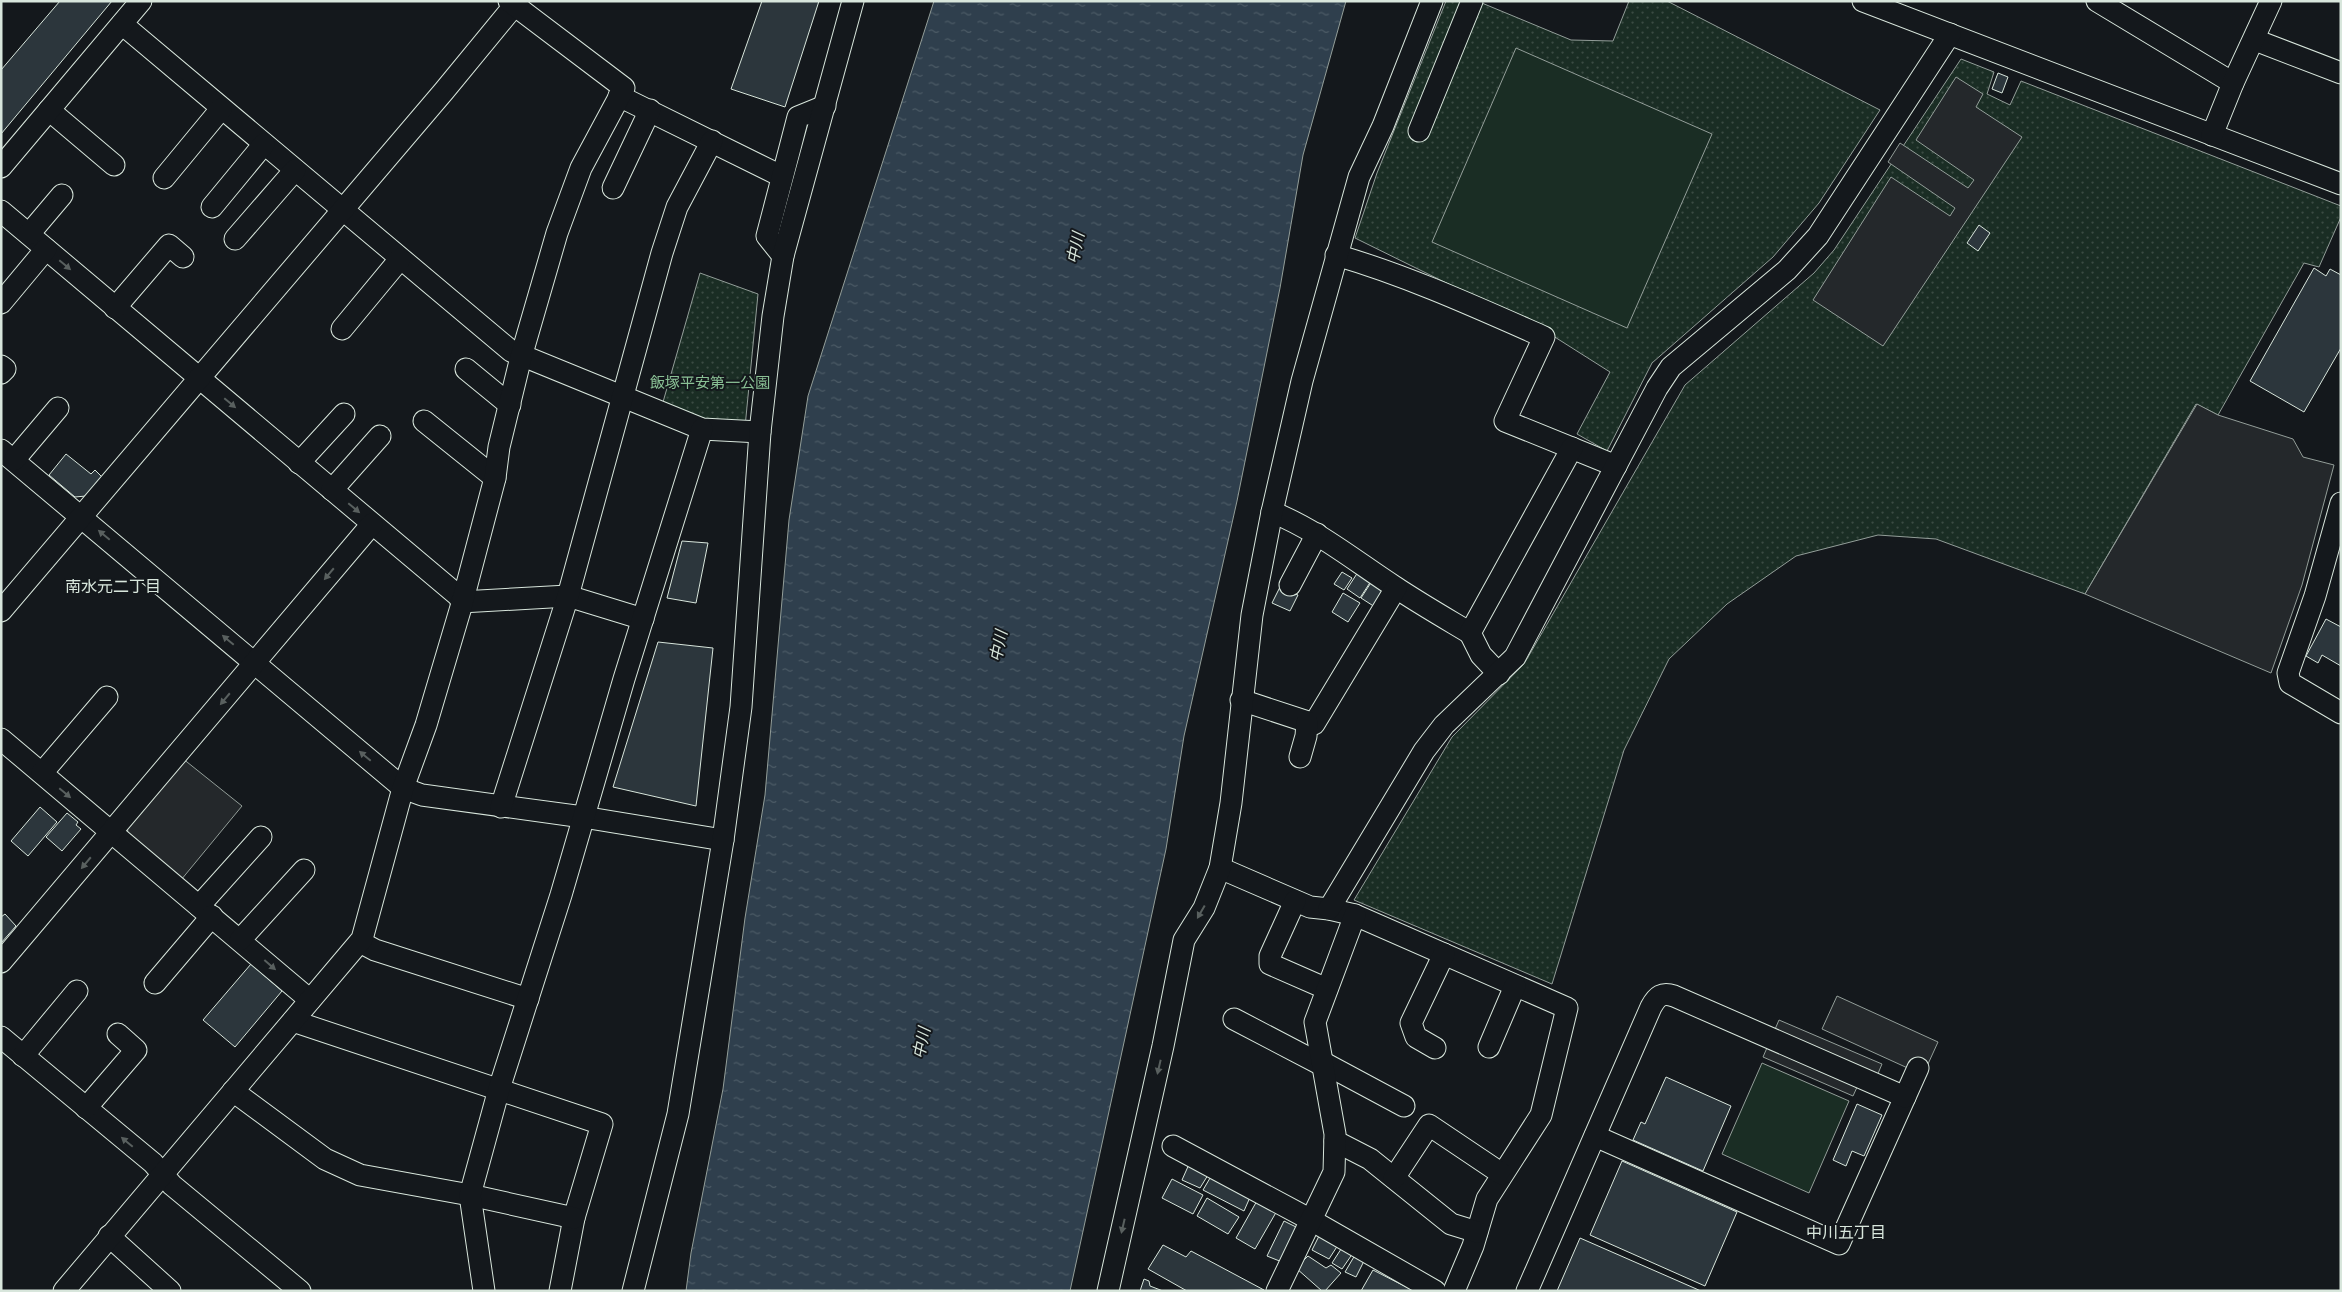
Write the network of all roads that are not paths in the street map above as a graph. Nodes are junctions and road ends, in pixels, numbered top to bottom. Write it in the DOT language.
graph roads {
  1 [pos="141,1"];
  2 [pos="853,1"];
  3 [pos="1432,1"];
  4 [pos="1472,1"];
  5 [pos="2097,1"];
  6 [pos="2271,1"];
  7 [pos="1870,2"];
  8 [pos="514,3"];
  9 [pos="122,24"];
  10 [pos="1950,34"];
  11 [pos="2255,40"];
  12 [pos="2341,73"];
  13 [pos="2233,83"];
  14 [pos="622,92"];
  15 [pos="825,106"];
  16 [pos="221,109"];
  17 [pos="49,110"];
  18 [pos="650,110"];
  19 [pos="1419,131"];
  20 [pos="2212,135"];
  21 [pos="712,141"];
  22 [pos="264,144"];
  23 [pos="114,165"];
  24 [pos="1,166"];
  25 [pos="295,170"];
  26 [pos="782,176"];
  27 [pos="164,178"];
  28 [pos="2341,184"];
  29 [pos="613,188"];
  30 [pos="62,196"];
  31 [pos="212,207"];
  32 [pos="342,210"];
  33 [pos="1,211"];
  34 [pos="29,234"];
  35 [pos="235,239"];
  36 [pos="46,250"];
  37 [pos="1336,255"];
  38 [pos="783,256"];
  39 [pos="183,257"];
  40 [pos="400,259"];
  41 [pos="1,303"];
  42 [pos="115,308"];
  43 [pos="342,329"];
  44 [pos="521,356"];
  45 [pos="1,366"];
  46 [pos="466,369"];
  47 [pos="1,373"];
  48 [pos="200,378"];
  49 [pos="623,398"];
  50 [pos="510,405"];
  51 [pos="58,408"];
  52 [pos="344,414"];
  53 [pos="424,422"];
  54 [pos="702,429"];
  55 [pos="760,432"];
  56 [pos="380,436"];
  57 [pos="1572,448"];
  58 [pos="8,455"];
  59 [pos="300,463"];
  60 [pos="1616,466"];
  61 [pos="495,478"];
  62 [pos="332,490"];
  63 [pos="2341,504"];
  64 [pos="1272,512"];
  65 [pos="81,516"];
  66 [pos="372,524"];
  67 [pos="1317,534"];
  68 [pos="1290,585"];
  69 [pos="1396,588"];
  70 [pos="568,596"];
  71 [pos="462,601"];
  72 [pos="1,610"];
  73 [pos="643,619"];
  74 [pos="1470,633"];
  75 [pos="255,663"];
  76 [pos="1499,674"];
  77 [pos="108,697"];
  78 [pos="1241,700"];
  79 [pos="2341,713"];
  80 [pos="1307,722"];
  81 [pos="1,739"];
  82 [pos="1300,757"];
  83 [pos="42,774"];
  84 [pos="403,788"];
  85 [pos="501,807"];
  86 [pos="583,818"];
  87 [pos="111,832"];
  88 [pos="261,838"];
  89 [pos="723,840"];
  90 [pos="1220,868"];
  91 [pos="304,870"];
  92 [pos="1295,901"];
  93 [pos="1329,909"];
  94 [pos="205,911"];
  95 [pos="1355,915"];
  96 [pos="240,940"];
  97 [pos="360,942"];
  98 [pos="1444,954"];
  99 [pos="1,962"];
  100 [pos="155,983"];
  101 [pos="1516,986"];
  102 [pos="1327,989"];
  103 [pos="77,991"];
  104 [pos="528,999"];
  105 [pos="310,1000"];
  106 [pos="1234,1019"];
  107 [pos="294,1021"];
  108 [pos="118,1034"];
  109 [pos="1,1037"];
  110 [pos="1489,1047"];
  111 [pos="1435,1048"];
  112 [pos="23,1056"];
  113 [pos="1322,1063"];
  114 [pos="1918,1068"];
  115 [pos="499,1089"];
  116 [pos="233,1091"];
  117 [pos="1905,1097"];
  118 [pos="1404,1106"];
  119 [pos="86,1108"];
  120 [pos="1595,1136"];
  121 [pos="1336,1141"];
  122 [pos="1173,1146"];
  123 [pos="163,1174"];
  124 [pos="1502,1174"];
  125 [pos="1394,1178"];
  126 [pos="470,1195"];
  127 [pos="574,1218"];
  128 [pos="1311,1220"];
  129 [pos="1477,1232"];
  130 [pos="109,1236"];
  131 [pos="64,1291"];
  132 [pos="170,1291"];
  133 [pos="300,1291"];
  134 [pos="484,1291"];
  135 [pos="560,1291"];
  136 [pos="633,1291"];
  137 [pos="1108,1291"];
  138 [pos="1277,1291"];
  139 [pos="1435,1291"];
  140 [pos="1454,1291"];
  141 [pos="1527,1291"];
  1 -- 9 [label="street"];
  2 -- 15 [label="street"];
  3 -- 37 [label="street"];
  4 -- 19 [label="street"];
  5 -- 13 [label="street"];
  6 -- 11 [label="street"];
  7 -- 10 [label="street"];
  8 -- 14 [label="street"];
  8 -- 32 [label="street"];
  9 -- 16 [label="street"];
  9 -- 17 [label="street"];
  10 -- 20 [label="street"];
  10 -- 60 [label="street"];
  11 -- 12 [label="street"];
  11 -- 13 [label="street"];
  13 -- 20 [label="street"];
  14 -- 18 [label="street"];
  14 -- 44 [label="street"];
  15 -- 26 [label="street"];
  15 -- 38 [label="street"];
  16 -- 22 [label="street"];
  16 -- 27 [label="street"];
  17 -- 23 [label="street"];
  17 -- 24 [label="street"];
  18 -- 21 [label="street"];
  18 -- 29 [label="street"];
  20 -- 28 [label="street"];
  21 -- 26 [label="street"];
  21 -- 49 [label="street"];
  22 -- 25 [label="street"];
  22 -- 31 [label="street"];
  25 -- 32 [label="street"];
  25 -- 35 [label="street"];
  26 -- 38 [label="street"];
  30 -- 34 [label="street"];
  32 -- 40 [label="street"];
  32 -- 48 [label="street"];
  33 -- 34 [label="street"];
  34 -- 36 [label="street"];
  36 -- 41 [label="street"];
  36 -- 42 [label="street, one-way"];
  37 -- 57 [label="street"];
  37 -- 64 [label="street"];
  38 -- 55 [label="street"];
  39 -- 42 [label="street"];
  40 -- 43 [label="street"];
  40 -- 44 [label="street"];
  42 -- 48 [label="street"];
  44 -- 49 [label="street"];
  44 -- 50 [label="street"];
  45 -- 47 [label="street"];
  46 -- 50 [label="street"];
  48 -- 59 [label="street, one-way"];
  48 -- 65 [label="street"];
  49 -- 54 [label="street"];
  49 -- 70 [label="street"];
  50 -- 61 [label="street"];
  51 -- 58 [label="street"];
  52 -- 59 [label="street"];
  53 -- 61 [label="street"];
  54 -- 55 [label="street"];
  54 -- 73 [label="street"];
  55 -- 89 [label="street"];
  56 -- 62 [label="street"];
  57 -- 60 [label="street"];
  57 -- 74 [label="street"];
  58 -- 65 [label="street"];
  59 -- 62 [label="street"];
  60 -- 76 [label="street"];
  61 -- 71 [label="street"];
  62 -- 66 [label="street, one-way"];
  63 -- 79 [label="street"];
  64 -- 67 [label="street"];
  64 -- 78 [label="street"];
  65 -- 72 [label="street"];
  75 -- 65 [label="street, one-way"];
  66 -- 71 [label="street"];
  66 -- 75 [label="street, one-way"];
  67 -- 68 [label="street"];
  67 -- 69 [label="street"];
  69 -- 74 [label="street"];
  69 -- 80 [label="street"];
  70 -- 71 [label="street"];
  70 -- 73 [label="street"];
  70 -- 85 [label="street"];
  71 -- 84 [label="street"];
  73 -- 86 [label="street"];
  74 -- 76 [label="street"];
  84 -- 75 [label="street, one-way"];
  75 -- 87 [label="street, one-way"];
  76 -- 93 [label="street"];
  77 -- 83 [label="street"];
  78 -- 80 [label="street"];
  78 -- 90 [label="street"];
  80 -- 82 [label="street"];
  81 -- 83 [label="street"];
  83 -- 87 [label="street, one-way"];
  84 -- 85 [label="street"];
  84 -- 97 [label="street"];
  85 -- 86 [label="street"];
  86 -- 89 [label="street"];
  86 -- 104 [label="street"];
  87 -- 94 [label="street"];
  87 -- 99 [label="street, one-way"];
  88 -- 94 [label="street"];
  89 -- 136 [label="street"];
  90 -- 92 [label="street"];
  90 -- 137 [label="street, one-way"];
  91 -- 96 [label="street"];
  92 -- 93 [label="street"];
  92 -- 102 [label="street"];
  93 -- 95 [label="street"];
  94 -- 96 [label="street"];
  94 -- 100 [label="street"];
  95 -- 98 [label="street"];
  95 -- 102 [label="street"];
  96 -- 105 [label="street, one-way"];
  97 -- 104 [label="street"];
  97 -- 105 [label="street"];
  98 -- 101 [label="street"];
  98 -- 111 [label="street"];
  101 -- 110 [label="street"];
  101 -- 124 [label="street"];
  102 -- 113 [label="street"];
  103 -- 112 [label="street"];
  104 -- 115 [label="street"];
  105 -- 107 [label="street"];
  106 -- 113 [label="street"];
  107 -- 115 [label="street"];
  107 -- 116 [label="street"];
  108 -- 119 [label="street"];
  109 -- 112 [label="street"];
  112 -- 119 [label="street"];
  113 -- 118 [label="street"];
  113 -- 121 [label="street"];
  114 -- 117 [label="street"];
  115 -- 126 [label="street"];
  115 -- 127 [label="street"];
  116 -- 123 [label="street"];
  116 -- 126 [label="street"];
  117 -- 120 [label="street"];
  117 -- 120 [label="street"];
  123 -- 119 [label="street, one-way"];
  120 -- 141 [label="street"];
  121 -- 125 [label="street"];
  121 -- 128 [label="street"];
  122 -- 128 [label="street"];
  123 -- 130 [label="street"];
  123 -- 133 [label="street"];
  124 -- 125 [label="street"];
  124 -- 129 [label="street"];
  125 -- 129 [label="street"];
  126 -- 127 [label="street"];
  126 -- 134 [label="street"];
  127 -- 135 [label="street"];
  128 -- 138 [label="street"];
  128 -- 139 [label="street"];
  129 -- 140 [label="street"];
  130 -- 131 [label="street"];
  130 -- 132 [label="street"];
}
